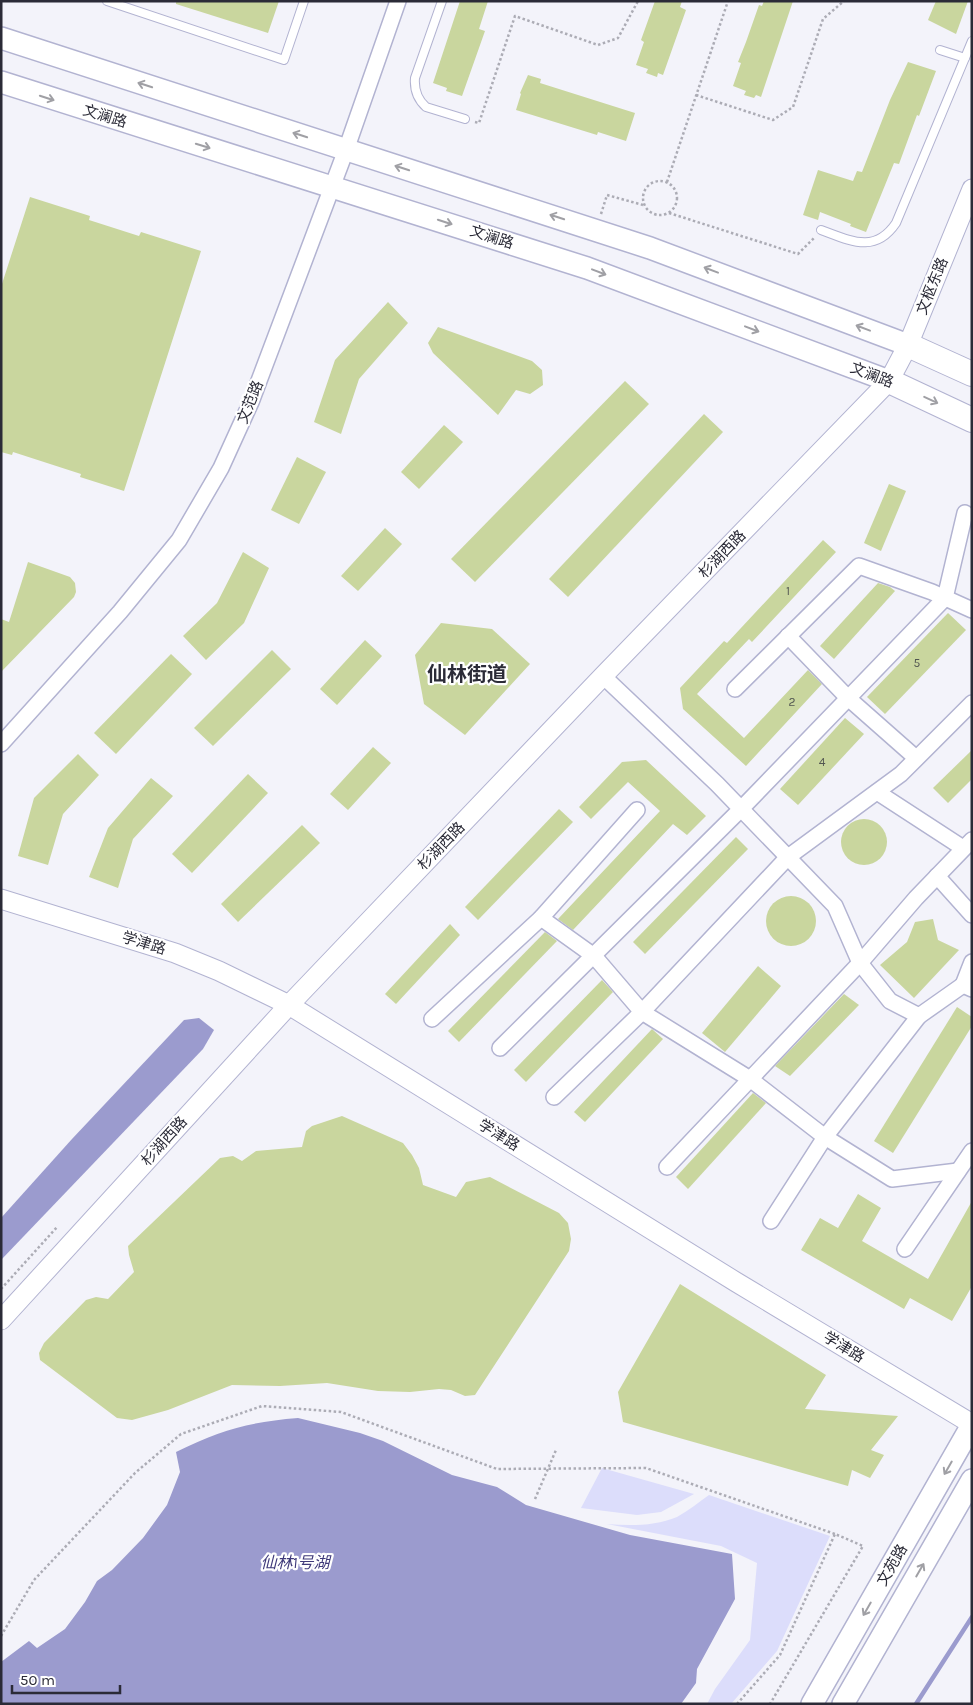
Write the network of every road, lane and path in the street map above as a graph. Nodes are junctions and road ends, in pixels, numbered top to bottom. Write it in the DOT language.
graph roads {
  1 [pos="107,1"];
  2 [pos="304,1"];
  3 [pos="398,1"];
  4 [pos="442,1"];
  5 [pos="638,1"];
  6 [pos="728,1"];
  7 [pos="844,1"];
  8 [pos="1,38"];
  9 [pos="972,41"];
  10 [pos="940,50"];
  11 [pos="964,58"];
  12 [pos="1,82"];
  13 [pos="696,95"];
  14 [pos="465,119"];
  15 [pos="346,150"];
  16 [pos="668,182"];
  17 [pos="332,186"];
  18 [pos="972,189"];
  19 [pos="643,205"];
  20 [pos="669,213"];
  21 [pos="596,229"];
  22 [pos="822,230"];
  23 [pos="908,345"];
  24 [pos="972,374"];
  25 [pos="890,381"];
  26 [pos="972,420"];
  27 [pos="965,513"];
  28 [pos="945,598"];
  29 [pos="972,610"];
  30 [pos="788,636"];
  31 [pos="603,676"];
  32 [pos="735,688"];
  33 [pos="848,698"];
  34 [pos="972,703"];
  35 [pos="1,744"];
  36 [pos="916,758"];
  37 [pos="877,792"];
  38 [pos="742,809"];
  39 [pos="637,810"];
  40 [pos="968,844"];
  41 [pos="788,857"];
  42 [pos="937,876"];
  43 [pos="1,900"];
  44 [pos="972,915"];
  45 [pos="541,918"];
  46 [pos="594,956"];
  47 [pos="860,962"];
  48 [pos="972,962"];
  49 [pos="968,987"];
  50 [pos="289,1005"];
  51 [pos="642,1012"];
  52 [pos="919,1016"];
  53 [pos="432,1019"];
  54 [pos="500,1048"];
  55 [pos="750,1079"];
  56 [pos="554,1097"];
  57 [pos="825,1138"];
  58 [pos="972,1151"];
  59 [pos="667,1167"];
  60 [pos="958,1171"];
  61 [pos="771,1221"];
  62 [pos="58,1226"];
  63 [pos="905,1249"];
  64 [pos="1,1288"];
  65 [pos="1,1320"];
  66 [pos="972,1425"];
  67 [pos="556,1450"];
  68 [pos="548,1468"];
  69 [pos="972,1480"];
  70 [pos="535,1499"];
  71 [pos="835,1534"];
  72 [pos="1,1636"];
  73 [pos="737,1704"];
  74 [pos="770,1704"];
  75 [pos="812,1704"];
  76 [pos="843,1704"];
  1 -- 2 [label="lane"];
  3 -- 15 [label="street, 文范路"];
  4 -- 14 [label="lane"];
  5 -- 14 [label="path"];
  6 -- 13 [label="path"];
  7 -- 13 [label="path"];
  15 -- 8 [label="main road, one-way"];
  9 -- 11 [label="lane"];
  10 -- 11 [label="lane"];
  11 -- 22 [label="lane"];
  12 -- 17 [label="main road, 文澜路, one-way"];
  13 -- 16 [label="path"];
  15 -- 17 [label="street, 文范路"];
  21 -- 15 [label="main road, one-way"];
  16 -- 19 [label="path"];
  16 -- 20 [label="path"];
  17 -- 25 [label="main road, 文澜路, one-way"];
  17 -- 35 [label="street, 文范路"];
  18 -- 23 [label="street, 文枢东路"];
  19 -- 20 [label="path"];
  19 -- 21 [label="path"];
  20 -- 22 [label="path"];
  23 -- 21 [label="main road, one-way"];
  23 -- 24 [label="main road"];
  23 -- 25 [label="street, 文枢东路"];
  25 -- 26 [label="main road, 文澜路, one-way"];
  25 -- 31 [label="street, 杉湖西路"];
  27 -- 28 [label="street"];
  28 -- 29 [label="street"];
  28 -- 30 [label="street"];
  28 -- 33 [label="street"];
  30 -- 32 [label="street"];
  30 -- 33 [label="street"];
  31 -- 38 [label="street"];
  31 -- 50 [label="street, 杉湖西路"];
  33 -- 36 [label="street"];
  33 -- 38 [label="street"];
  34 -- 36 [label="street"];
  36 -- 37 [label="street"];
  37 -- 40 [label="street"];
  37 -- 41 [label="street"];
  38 -- 41 [label="street"];
  38 -- 46 [label="street"];
  39 -- 45 [label="street"];
  40 -- 42 [label="street"];
  41 -- 47 [label="street"];
  41 -- 51 [label="street"];
  42 -- 44 [label="street"];
  42 -- 47 [label="street"];
  43 -- 50 [label="street, 学津路"];
  45 -- 46 [label="street"];
  45 -- 53 [label="street"];
  46 -- 51 [label="street"];
  46 -- 54 [label="street"];
  47 -- 52 [label="street"];
  47 -- 55 [label="street"];
  48 -- 49 [label="street"];
  49 -- 52 [label="street"];
  50 -- 65 [label="street, 杉湖西路"];
  50 -- 66 [label="street, 学津路"];
  51 -- 55 [label="street"];
  51 -- 56 [label="street"];
  52 -- 57 [label="street"];
  55 -- 57 [label="street"];
  55 -- 59 [label="street"];
  57 -- 60 [label="street"];
  57 -- 61 [label="street"];
  58 -- 60 [label="street"];
  60 -- 63 [label="street"];
  62 -- 64 [label="path"];
  66 -- 75 [label="main road, 文苑路, one-way"];
  67 -- 68 [label="path"];
  68 -- 70 [label="path"];
  68 -- 71 [label="path"];
  68 -- 72 [label="path"];
  76 -- 69 [label="main road, 文苑路, one-way"];
  71 -- 73 [label="path"];
  71 -- 74 [label="path"];
}
